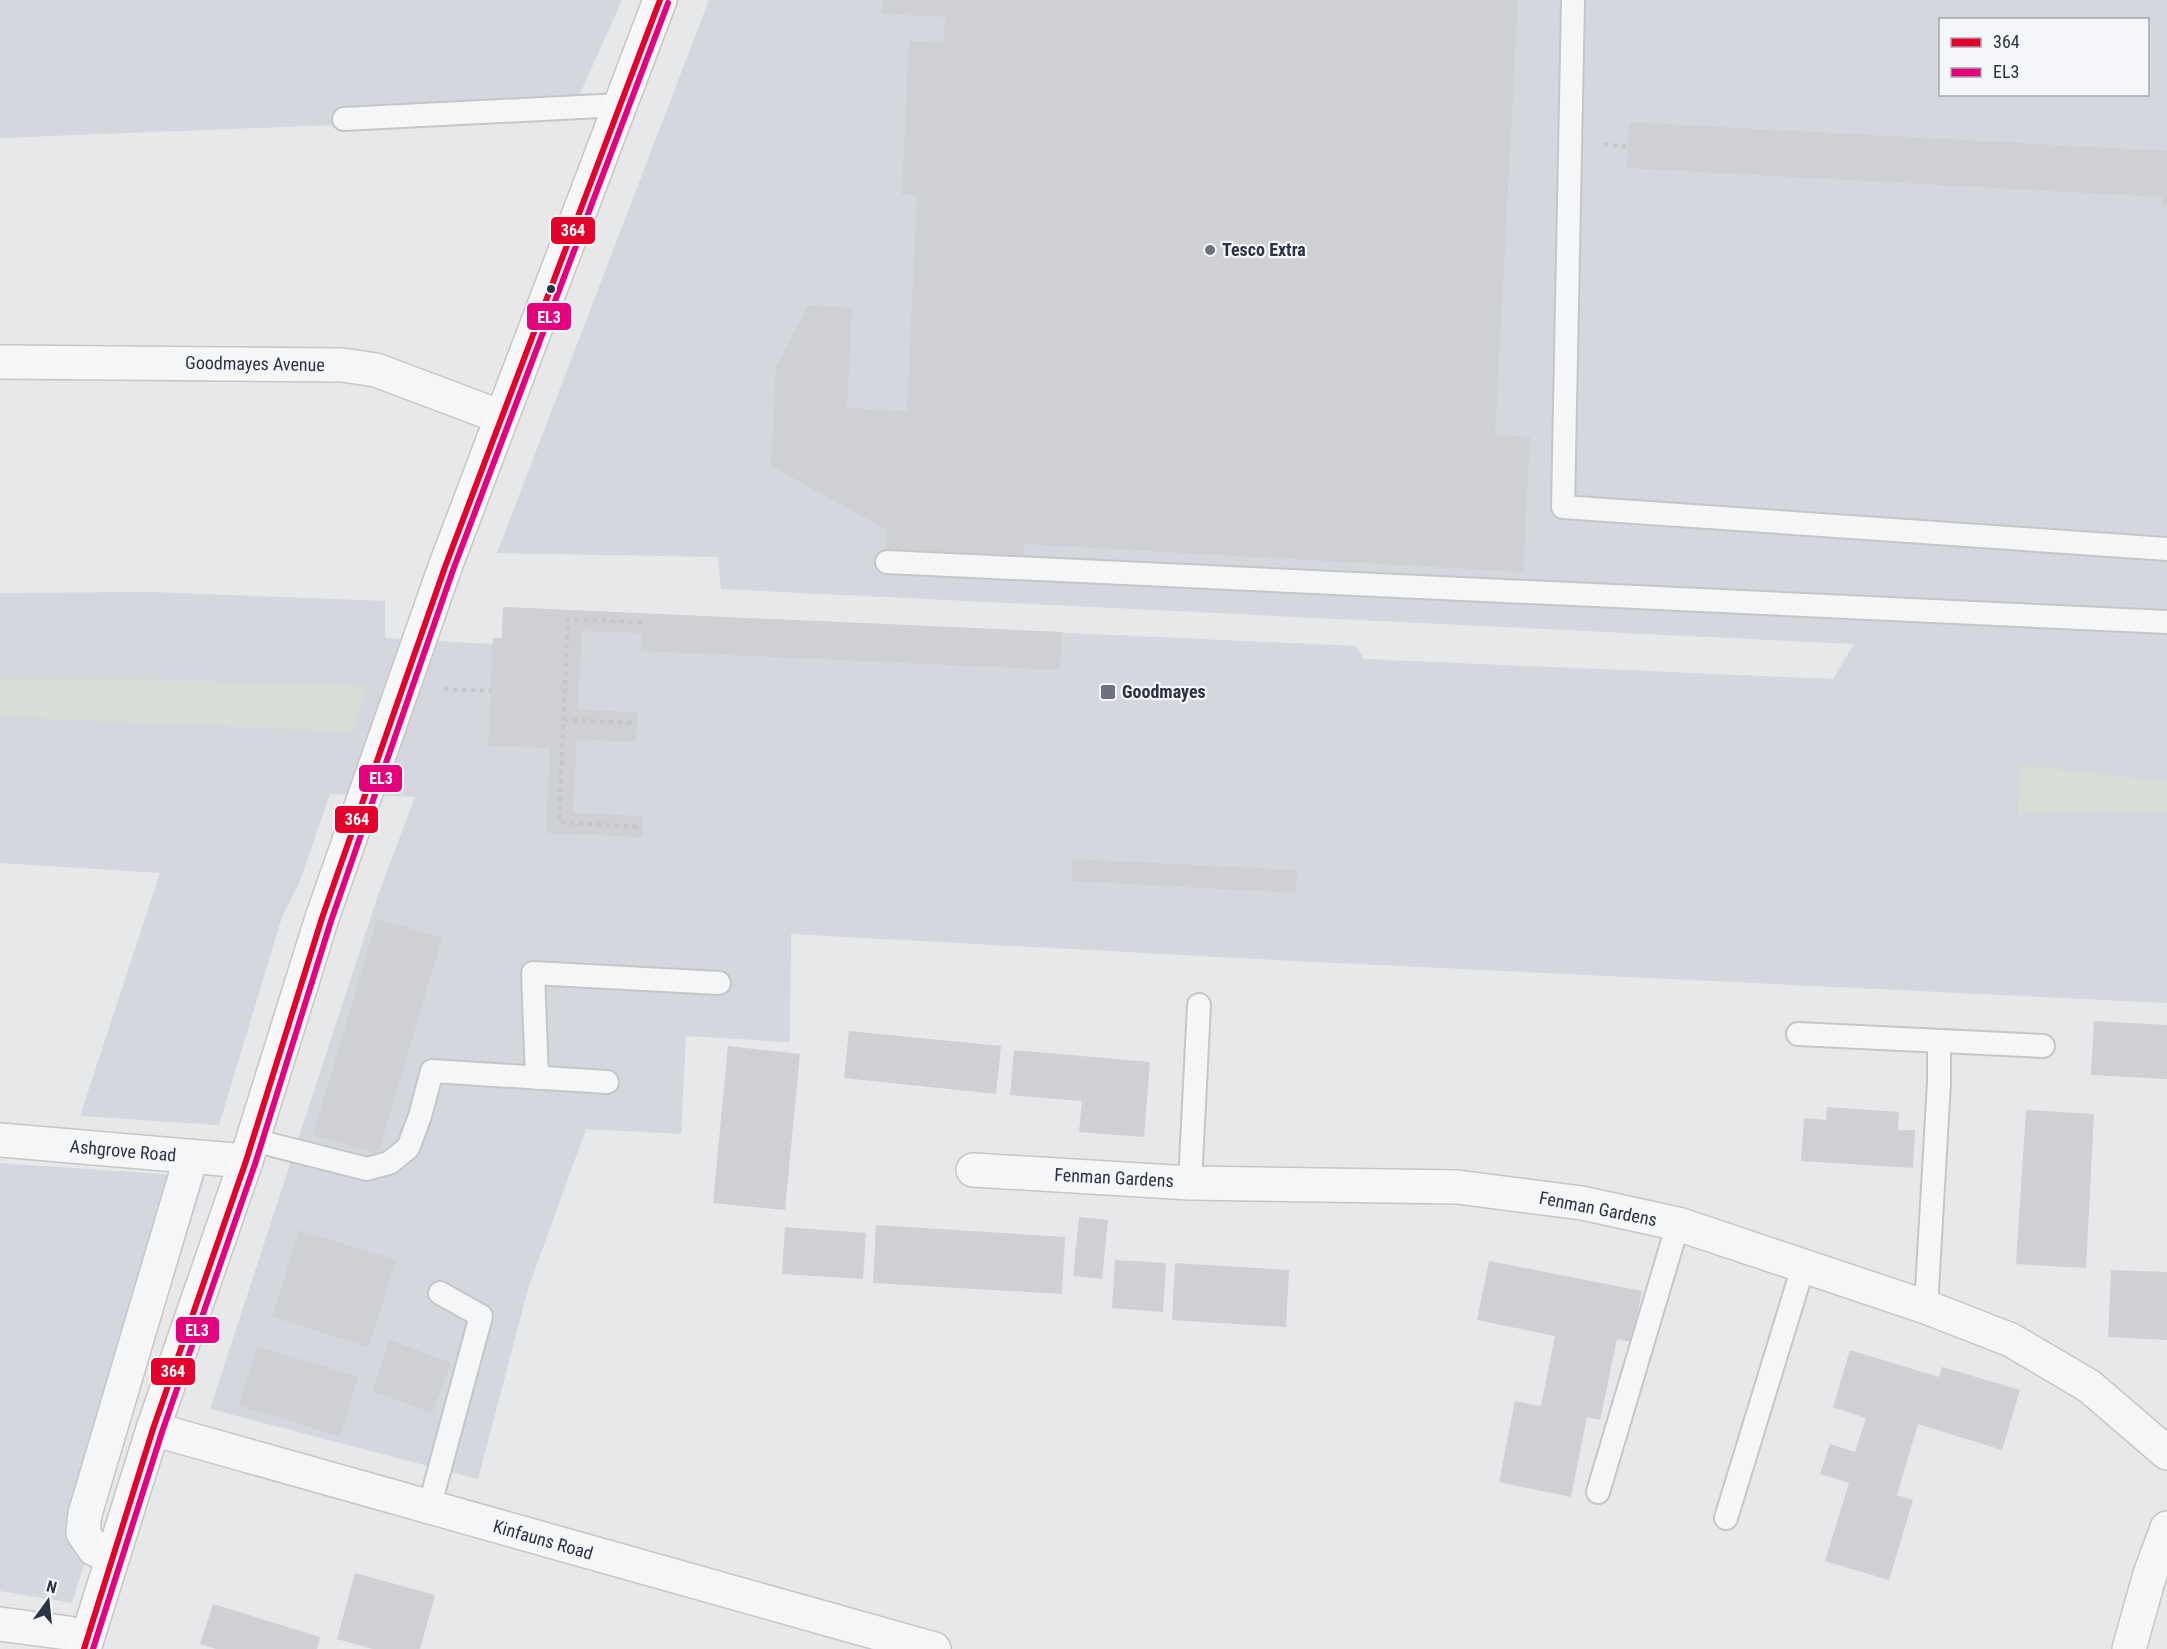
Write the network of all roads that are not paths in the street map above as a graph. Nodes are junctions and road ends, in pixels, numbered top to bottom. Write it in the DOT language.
graph roads {
  1 [pos="660,0"];
  2 [pos="1573,0"];
  3 [pos="620,105"];
  4 [pos="344,119"];
  5 [pos="0,362"];
  6 [pos="501,417"];
  7 [pos="2167,549"];
  8 [pos="887,562"];
  9 [pos="2167,622"];
  10 [pos="719,983"];
  11 [pos="1199,1005"];
  12 [pos="1798,1034"];
  13 [pos="1939,1041"];
  14 [pos="2043,1046"];
  15 [pos="537,1078"];
  16 [pos="607,1082"];
  17 [pos="0,1140"];
  18 [pos="249,1150"];
  19 [pos="191,1157"];
  20 [pos="973,1170"];
  21 [pos="1190,1183"];
  22 [pos="1678,1224"];
  23 [pos="1803,1267"];
  24 [pos="440,1293"];
  25 [pos="1926,1307"];
  26 [pos="153,1429"];
  27 [pos="2167,1453"];
  28 [pos="1598,1492"];
  29 [pos="429,1508"];
  30 [pos="1726,1518"];
  31 [pos="2167,1528"];
  32 [pos="113,1556"];
  33 [pos="0,1624"];
  34 [pos="86,1644"];
  35 [pos="934,1649"];
  36 [pos="2129,1649"];
  1 -- 3 [label="main road"];
  2 -- 7 [label="lane"];
  3 -- 4 [label="lane"];
  3 -- 6 [label="main road"];
  5 -- 6 [label="street, Goodmayes Avenue"];
  6 -- 18 [label="main road"];
  8 -- 9 [label="lane"];
  10 -- 15 [label="lane"];
  11 -- 21 [label="lane"];
  12 -- 13 [label="lane"];
  13 -- 14 [label="lane"];
  13 -- 25 [label="lane"];
  15 -- 16 [label="lane"];
  15 -- 18 [label="lane"];
  17 -- 19 [label="street, Ashgrove Road"];
  18 -- 19 [label="street, Ashgrove Road"];
  18 -- 26 [label="main road"];
  19 -- 32 [label="street"];
  20 -- 21 [label="street, Fenman Gardens"];
  21 -- 22 [label="street, Fenman Gardens"];
  22 -- 23 [label="street, Fenman Gardens"];
  22 -- 28 [label="lane"];
  23 -- 25 [label="street, Fenman Gardens"];
  23 -- 30 [label="lane"];
  24 -- 29 [label="lane"];
  25 -- 27 [label="street, Fenman Gardens"];
  26 -- 29 [label="street, Kinfauns Road"];
  26 -- 32 [label="main road"];
  29 -- 35 [label="street, Kinfauns Road"];
  31 -- 36 [label="street"];
  32 -- 34 [label="main road"];
  33 -- 34 [label="street"];
}
